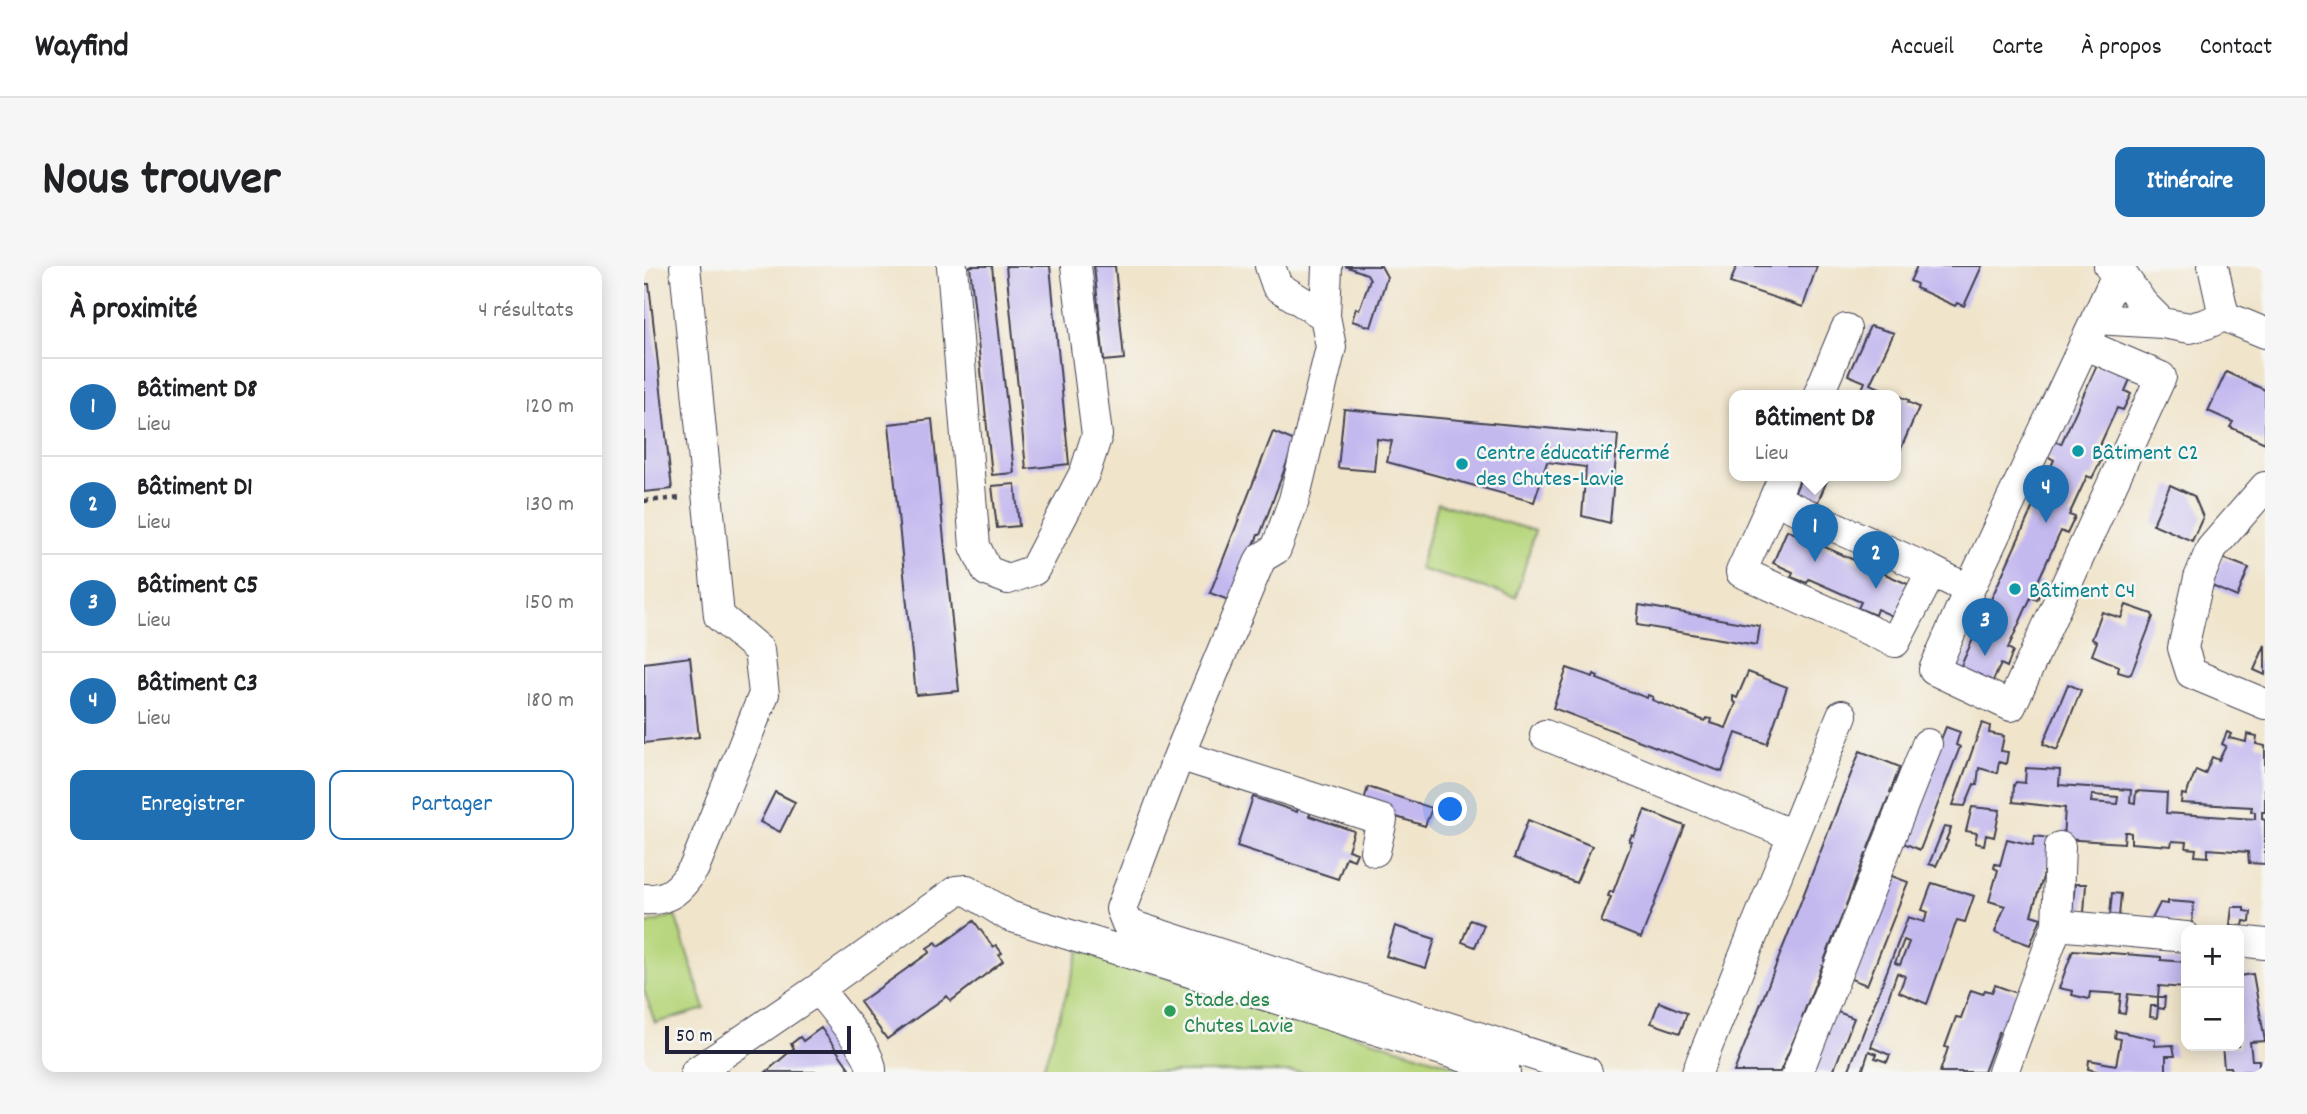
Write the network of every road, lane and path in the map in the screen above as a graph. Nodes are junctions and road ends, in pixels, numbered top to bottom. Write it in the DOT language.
graph roads {
  1 [pos="685,266"];
  2 [pos="952,266"];
  3 [pos="1076,266"];
  4 [pos="1270,266"];
  5 [pos="1327,266"];
  6 [pos="2213,266"];
  7 [pos="2116,267"];
  8 [pos="1325,316"];
  9 [pos="2224,316"];
  10 [pos="2162,323"];
  11 [pos="1846,329"];
  12 [pos="2090,331"];
  13 [pos="2265,334"];
  14 [pos="1821,390"];
  15 [pos="2265,487"];
  16 [pos="1779,488"];
  17 [pos="671,499"];
  18 [pos="644,501"];
  19 [pos="1932,571"];
  20 [pos="1969,590"];
  21 [pos="2265,704"];
  22 [pos="1842,715"];
  23 [pos="1545,735"];
  24 [pos="1927,744"];
  25 [pos="1179,755"];
  26 [pos="1793,835"];
  27 [pos="2060,847"];
  28 [pos="1375,851"];
  29 [pos="644,899"];
  30 [pos="2057,925"];
  31 [pos="2181,937"];
  32 [pos="2244,942"];
  33 [pos="2265,944"];
  34 [pos="818,989"];
  35 [pos="696,1072"];
  36 [pos="871,1072"];
  37 [pos="1506,1072"];
  38 [pos="1587,1072"];
  39 [pos="1697,1072"];
  40 [pos="1798,1072"];
  41 [pos="2003,1072"];
  1 -- 29 [label="street"];
  2 -- 3 [label="street"];
  4 -- 8 [label="street"];
  5 -- 8 [label="street"];
  6 -- 9 [label="street"];
  7 -- 10 [label="street"];
  7 -- 12 [label="street"];
  8 -- 25 [label="street"];
  9 -- 10 [label="street"];
  9 -- 13 [label="street"];
  10 -- 12 [label="street"];
  11 -- 14 [label="street"];
  12 -- 20 [label="street"];
  12 -- 20 [label="street"];
  15 -- 21 [label="street"];
  16 -- 19 [label="street"];
  16 -- 19 [label="street"];
  17 -- 18 [label="path"];
  19 -- 20 [label="street"];
  22 -- 26 [label="street"];
  23 -- 26 [label="street"];
  24 -- 40 [label="street"];
  25 -- 28 [label="street"];
  25 -- 38 [label="street"];
  26 -- 39 [label="street"];
  27 -- 30 [label="street"];
  30 -- 31 [label="street"];
  30 -- 41 [label="street"];
  32 -- 33 [label="street"];
  34 -- 35 [label="street"];
  34 -- 36 [label="street"];
  34 -- 37 [label="street"];
}
